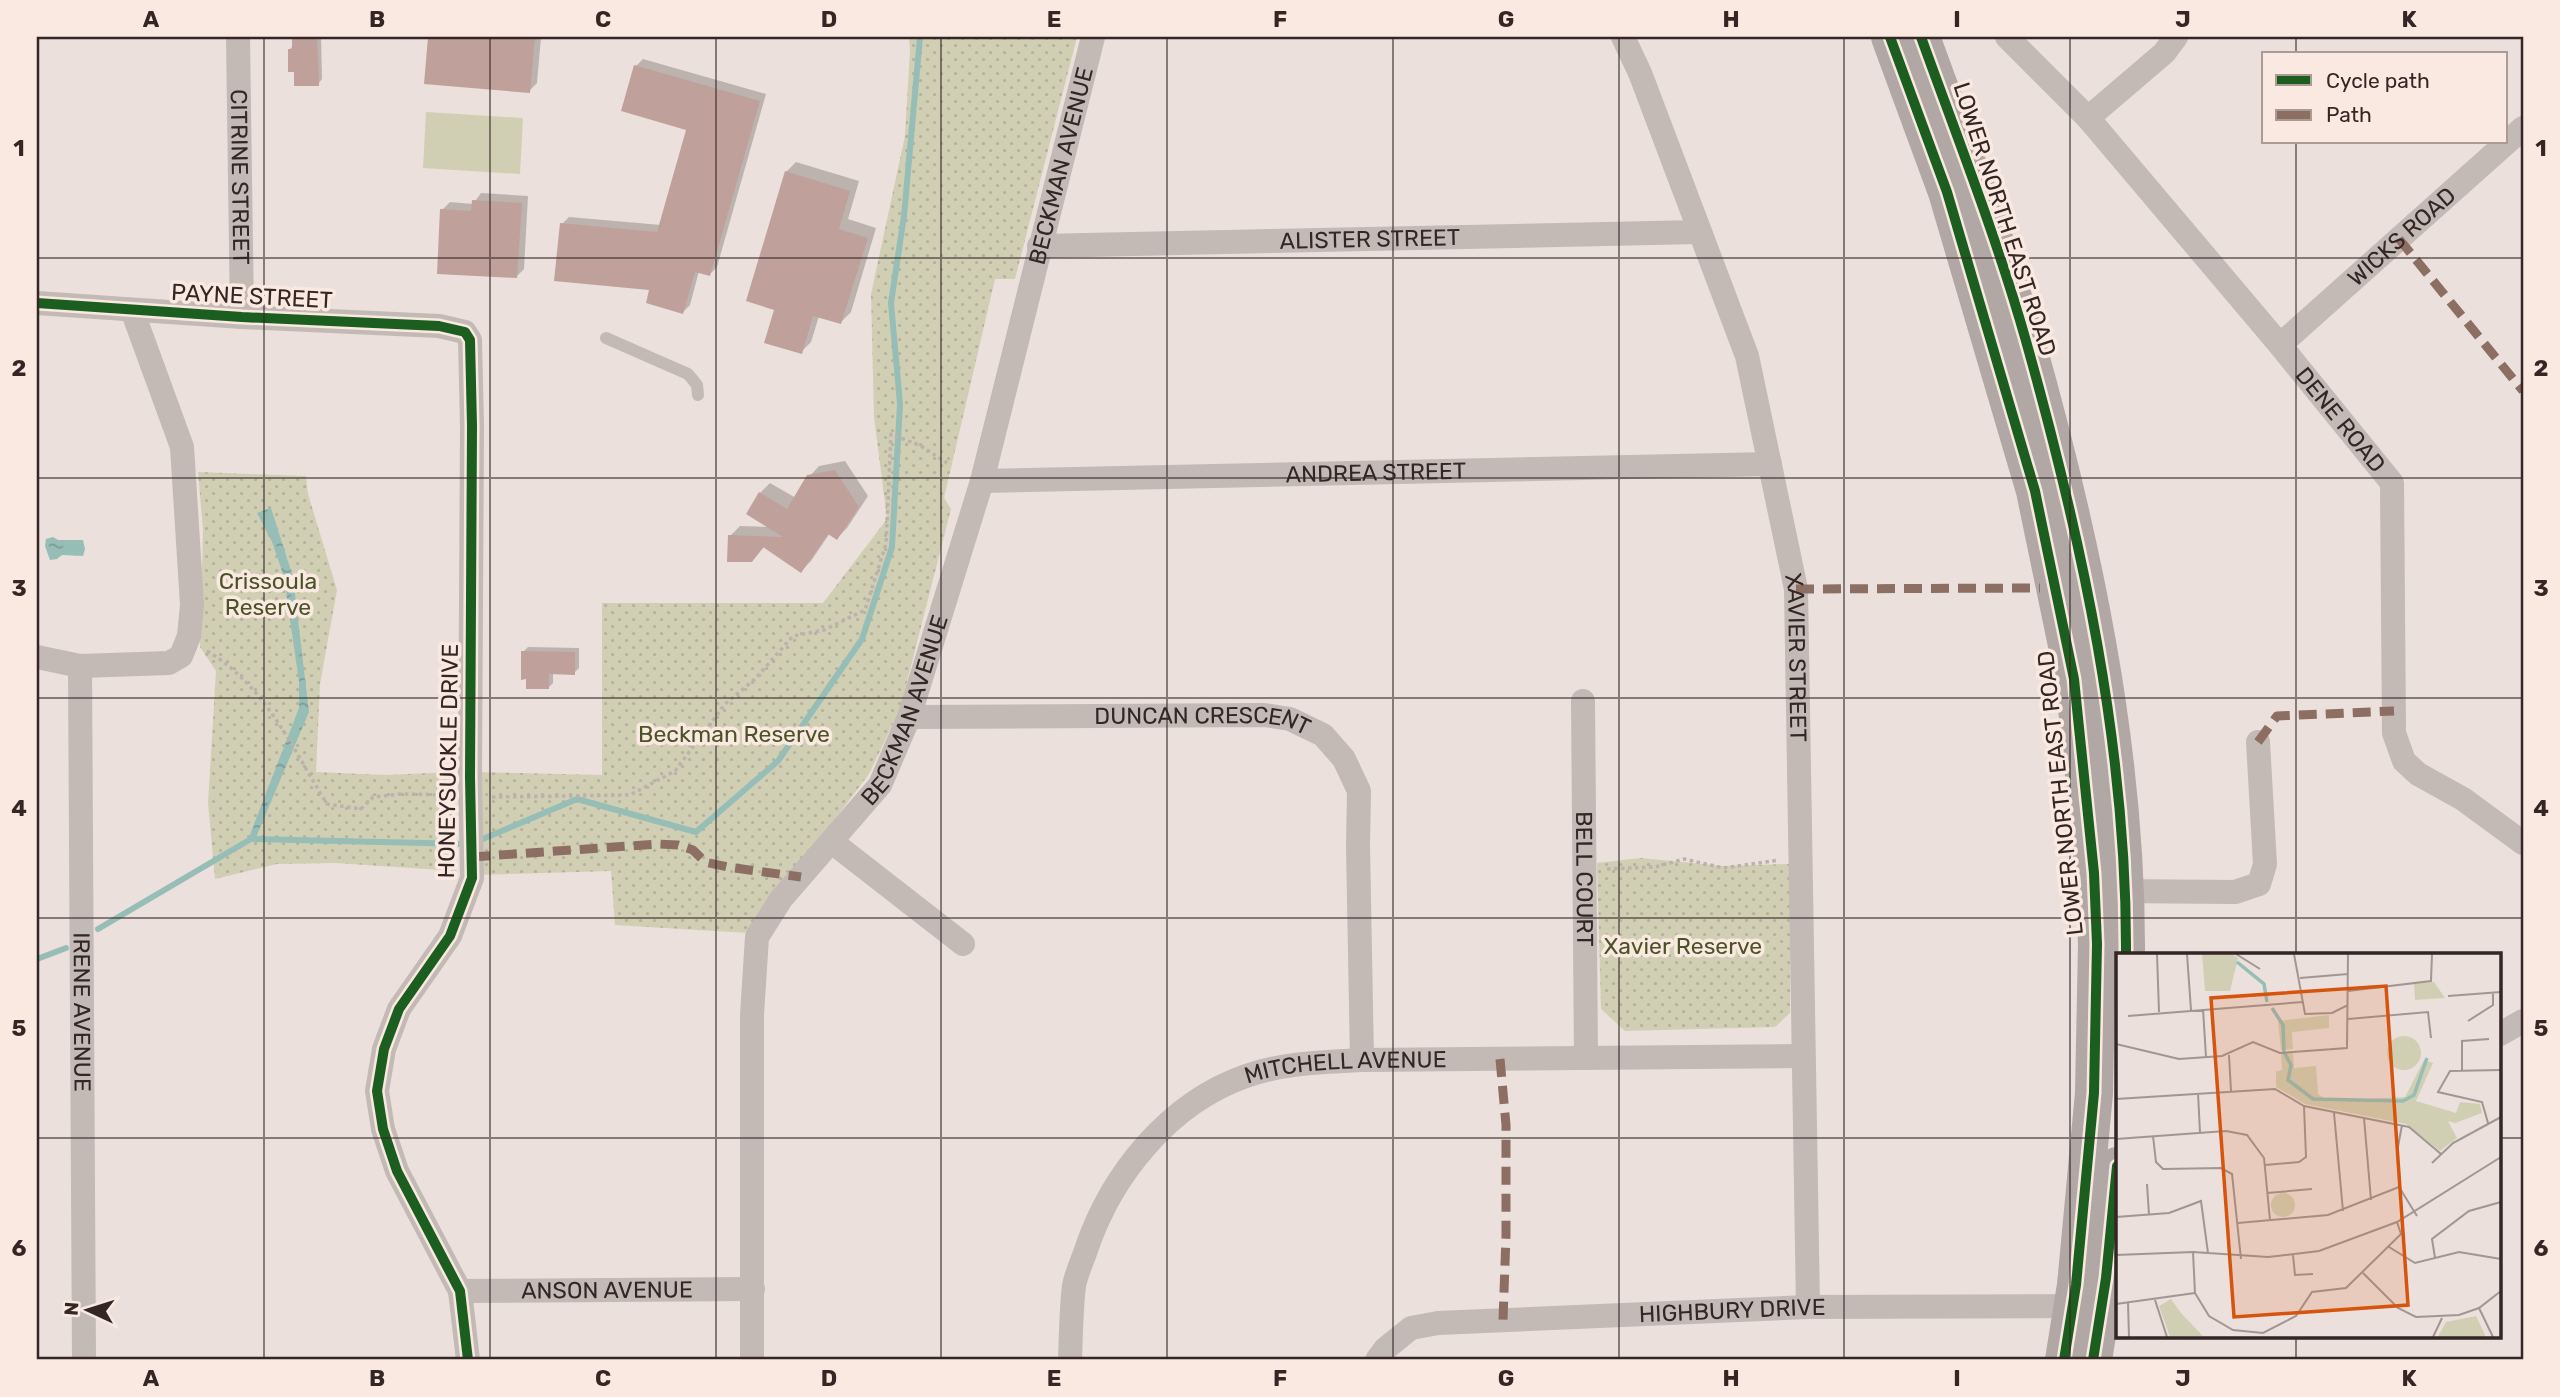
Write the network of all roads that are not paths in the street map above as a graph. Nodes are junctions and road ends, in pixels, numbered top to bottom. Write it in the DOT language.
graph roads {
  1 [pos="238,37"];
  2 [pos="1093,37"];
  3 [pos="1623,37"];
  4 [pos="1900,37"];
  5 [pos="2007,37"];
  6 [pos="2176,37"];
  7 [pos="2088,118"];
  8 [pos="2523,128"];
  9 [pos="2508,141"];
  10 [pos="2505,144"];
  11 [pos="1699,232"];
  12 [pos="1039,246"];
  13 [pos="37,303"];
  14 [pos="132,310"];
  15 [pos="242,317"];
  16 [pos="465,332"];
  17 [pos="606,338"];
  18 [pos="2280,345"];
  19 [pos="698,395"];
  20 [pos="1769,464"];
  21 [pos="982,481"];
  22 [pos="37,657"];
  23 [pos="80,666"];
  24 [pos="1583,701"];
  25 [pos="909,717"];
  26 [pos="2258,742"];
  27 [pos="832,842"];
  28 [pos="2523,843"];
  29 [pos="2110,891"];
  30 [pos="963,944"];
  31 [pos="2126,953"];
  32 [pos="2523,1021"];
  33 [pos="2500,1034"];
  34 [pos="1802,1056"];
  35 [pos="1586,1058"];
  36 [pos="1362,1060"];
  37 [pos="2116,1171"];
  38 [pos="753,1290"];
  39 [pos="460,1291"];
  40 [pos="2087,1306"];
  41 [pos="1808,1307"];
  42 [pos="84,1360"];
  43 [pos="468,1360"];
  44 [pos="752,1360"];
  45 [pos="1070,1360"];
  46 [pos="1377,1360"];
  47 [pos="2064,1360"];
  48 [pos="2093,1360"];
  1 -- 15 [label="street, CITRINE STREET"];
  2 -- 12 [label="street, BECKMAN AVENUE"];
  3 -- 11 [label="street, XAVIER STREET"];
  4 -- 29 [label="main road, LOWER NORTH EAST ROAD"];
  5 -- 7 [label="street, DENE ROAD"];
  6 -- 7 [label="street"];
  7 -- 18 [label="street, DENE ROAD"];
  8 -- 9 [label="street, WICKS ROAD"];
  10 -- 18 [label="street, WICKS ROAD"];
  11 -- 12 [label="street, ALISTER STREET"];
  11 -- 20 [label="street, XAVIER STREET"];
  12 -- 21 [label="street, BECKMAN AVENUE"];
  13 -- 14 [label="street, PAYNE STREET"];
  14 -- 15 [label="street, PAYNE STREET"];
  14 -- 23 [label="street"];
  15 -- 16 [label="street, PAYNE STREET"];
  16 -- 39 [label="street, HONEYSUCKLE DRIVE"];
  17 -- 19 [label="lane"];
  18 -- 28 [label="street, DENE ROAD"];
  20 -- 21 [label="street, ANDREA STREET"];
  20 -- 34 [label="street, XAVIER STREET"];
  21 -- 25 [label="street, BECKMAN AVENUE"];
  22 -- 23 [label="street"];
  23 -- 42 [label="street, IRENE AVENUE"];
  24 -- 35 [label="street, BELL COURT"];
  25 -- 27 [label="street, BECKMAN AVENUE"];
  25 -- 36 [label="street, DUNCAN CRESCENT"];
  26 -- 29 [label="street"];
  27 -- 30 [label="street"];
  27 -- 38 [label="street, BECKMAN AVENUE"];
  29 -- 31 [label="main road, LOWER NORTH EAST ROAD"];
  29 -- 40 [label="main road, LOWER NORTH EAST ROAD"];
  32 -- 33 [label="street"];
  34 -- 35 [label="street, MITCHELL AVENUE"];
  34 -- 41 [label="street, XAVIER STREET"];
  35 -- 36 [label="street, MITCHELL AVENUE"];
  36 -- 45 [label="street, MITCHELL AVENUE"];
  37 -- 40 [label="main road, LOWER NORTH EAST ROAD"];
  38 -- 39 [label="street, ANSON AVENUE"];
  38 -- 44 [label="street, BECKMAN AVENUE"];
  39 -- 43 [label="street, HONEYSUCKLE DRIVE"];
  40 -- 41 [label="street, HIGHBURY DRIVE"];
  40 -- 47 [label="main road, LOWER NORTH EAST ROAD"];
  40 -- 48 [label="main road, LOWER NORTH EAST ROAD"];
  41 -- 46 [label="street, HIGHBURY DRIVE"];
}
